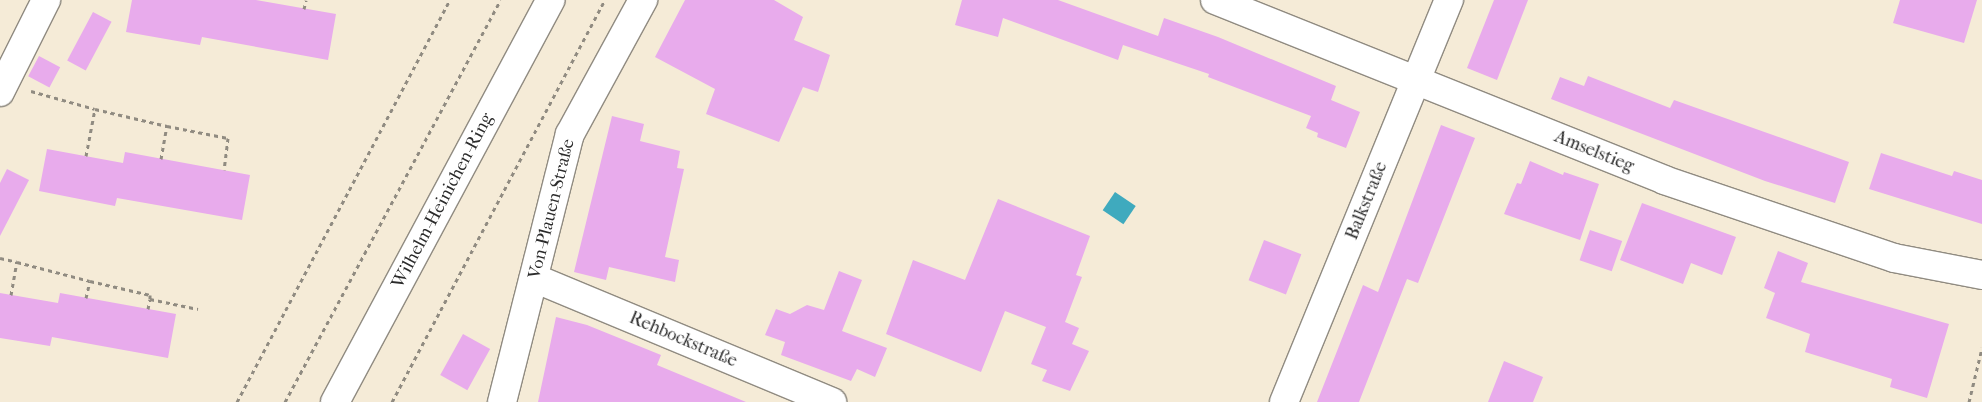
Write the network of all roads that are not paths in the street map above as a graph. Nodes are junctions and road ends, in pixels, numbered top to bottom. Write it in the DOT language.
graph roads {
  1 [pos="46,0"];
  2 [pos="551,0"];
  3 [pos="643,0"];
  4 [pos="1215,0"];
  5 [pos="1449,0"];
  6 [pos="1416,81"];
  7 [pos="2,88"];
  8 [pos="1982,275"];
  9 [pos="534,278"];
  10 [pos="335,402"];
  11 [pos="502,402"];
  12 [pos="832,402"];
  13 [pos="1284,402"];
  1 -- 7 [label="street"];
  2 -- 10 [label="street, Wilhelm-Heinichen-Ring"];
  3 -- 9 [label="street, Von-Plauen-Straße"];
  4 -- 6 [label="street, Amselstieg"];
  5 -- 6 [label="street, Balkstraße"];
  6 -- 8 [label="street, Amselstieg"];
  6 -- 13 [label="street, Balkstraße"];
  9 -- 11 [label="street, Von-Plauen-Straße"];
  9 -- 12 [label="street, Rehbockstraße"];
}
